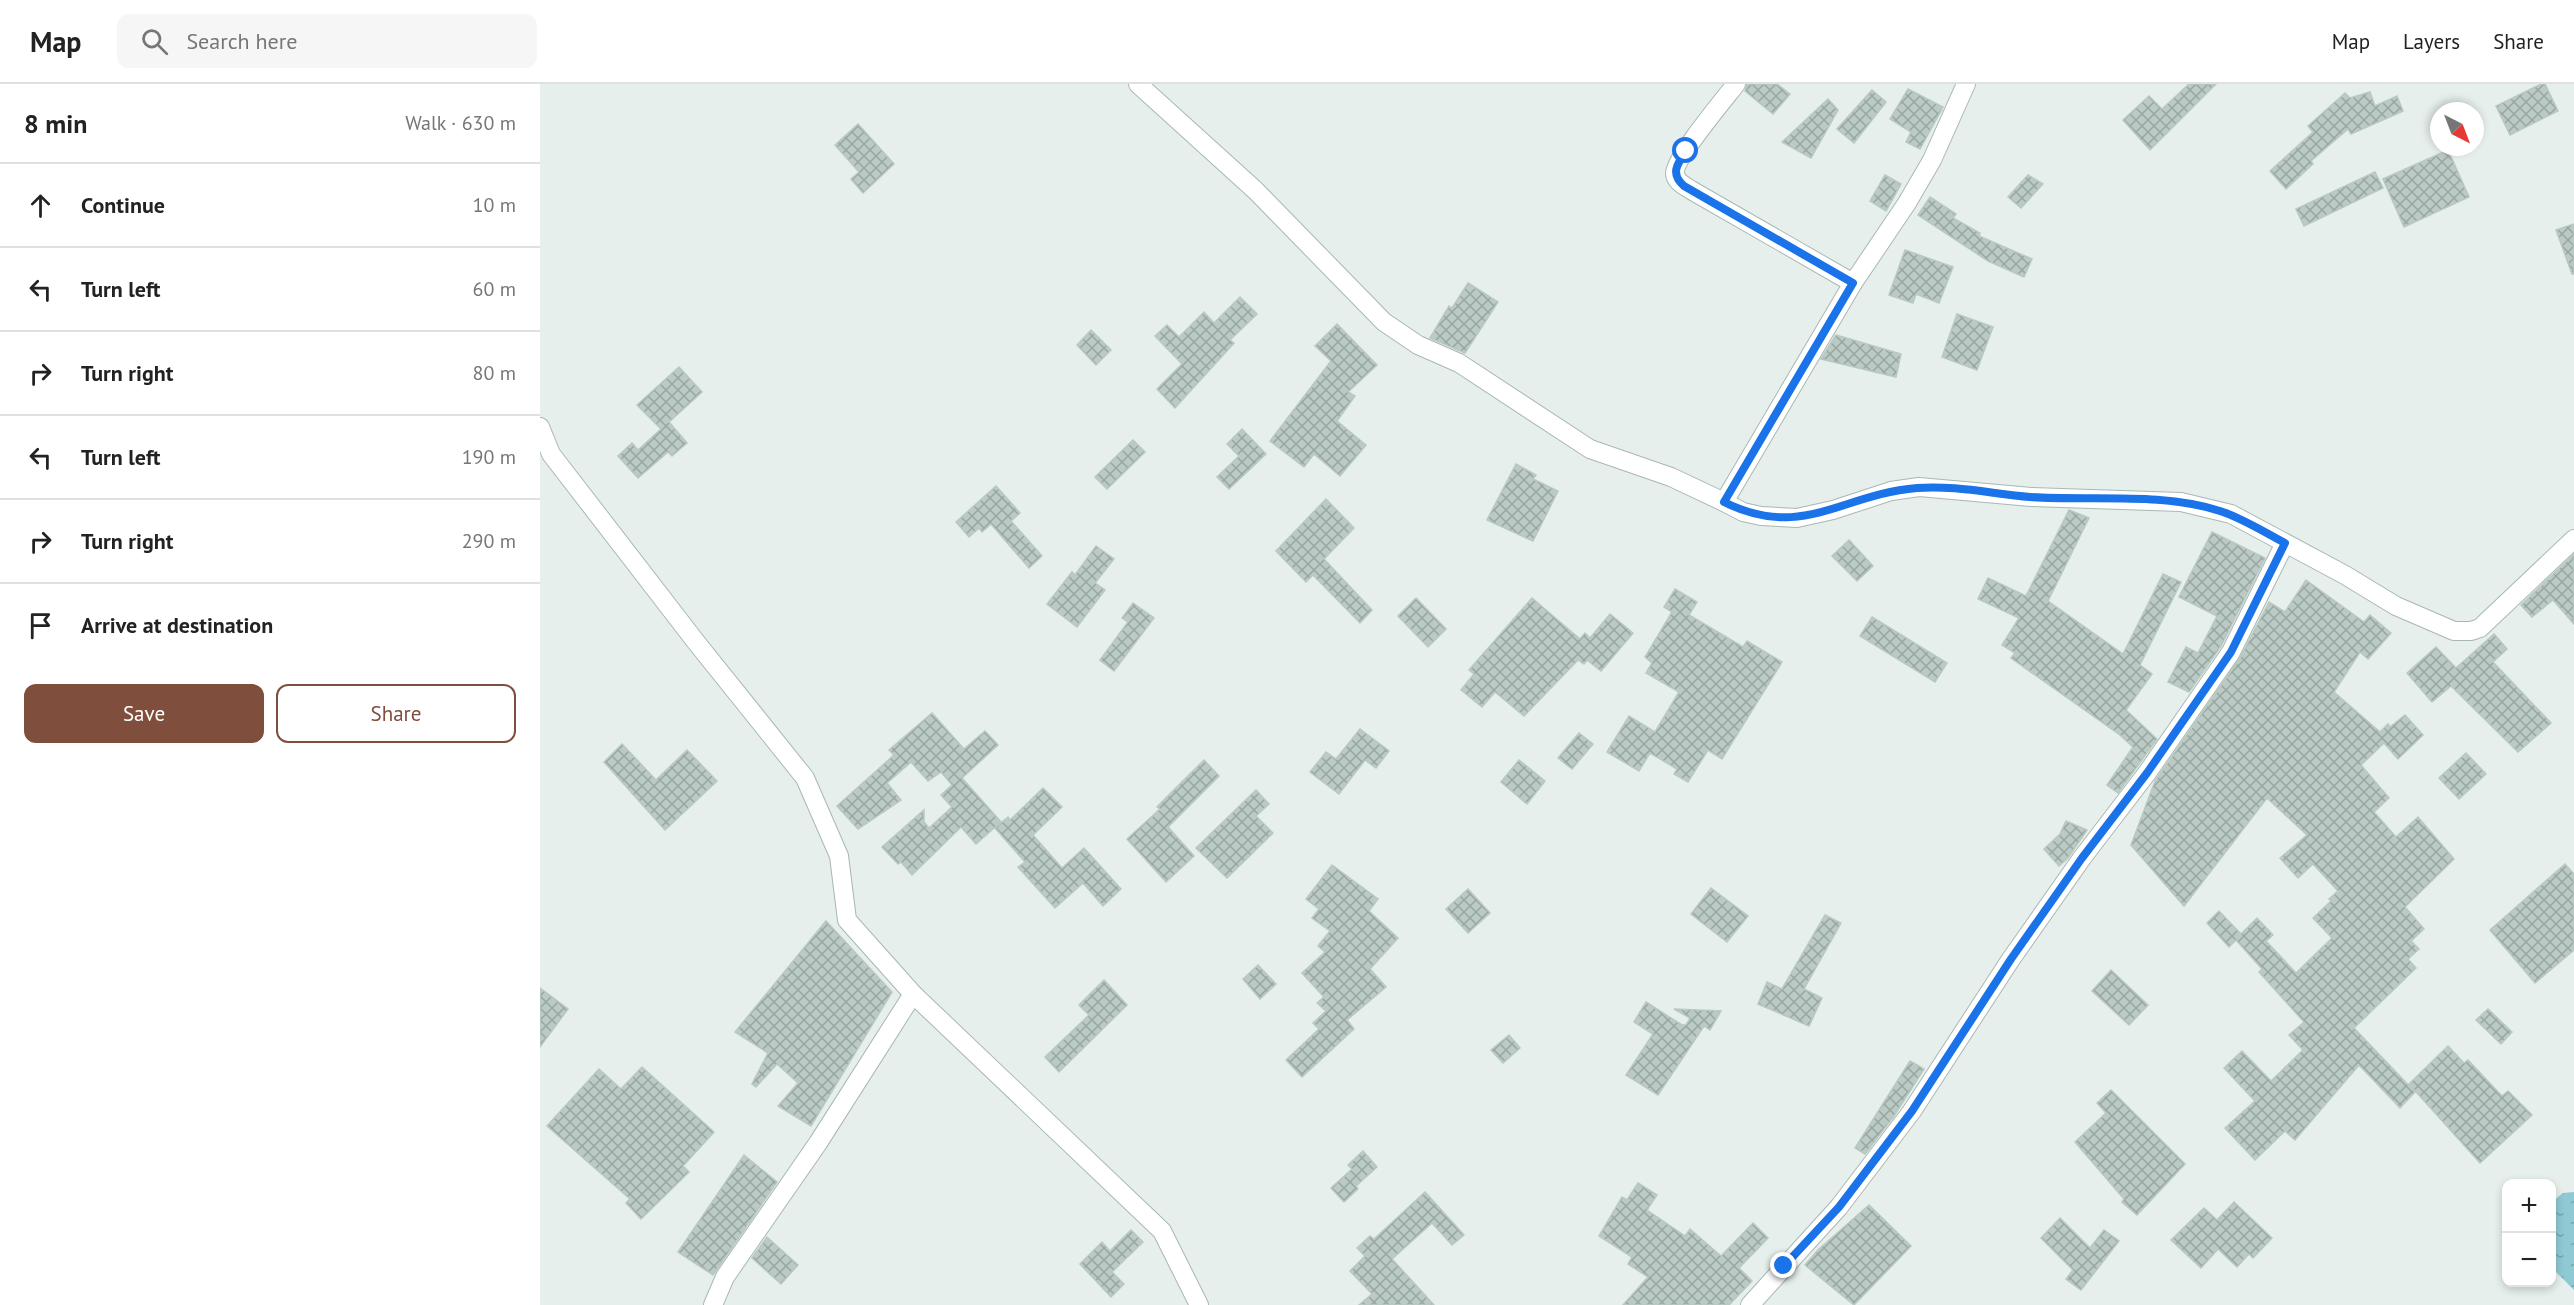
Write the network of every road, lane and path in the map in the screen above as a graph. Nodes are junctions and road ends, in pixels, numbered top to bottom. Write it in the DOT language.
graph roads {
  1 [pos="1138,84"];
  2 [pos="1736,84"];
  3 [pos="1966,84"];
  4 [pos="1853,283"];
  5 [pos="540,427"];
  6 [pos="1724,502"];
  7 [pos="2574,539"];
  8 [pos="2285,543"];
  9 [pos="913,994"];
  10 [pos="713,1305"];
  11 [pos="1199,1305"];
  12 [pos="1750,1305"];
  1 -- 6 [label="street"];
  2 -- 4 [label="street"];
  3 -- 4 [label="street"];
  4 -- 6 [label="street"];
  5 -- 9 [label="street"];
  6 -- 8 [label="street"];
  7 -- 8 [label="street"];
  8 -- 12 [label="street"];
  9 -- 10 [label="street"];
  9 -- 11 [label="street"];
}
